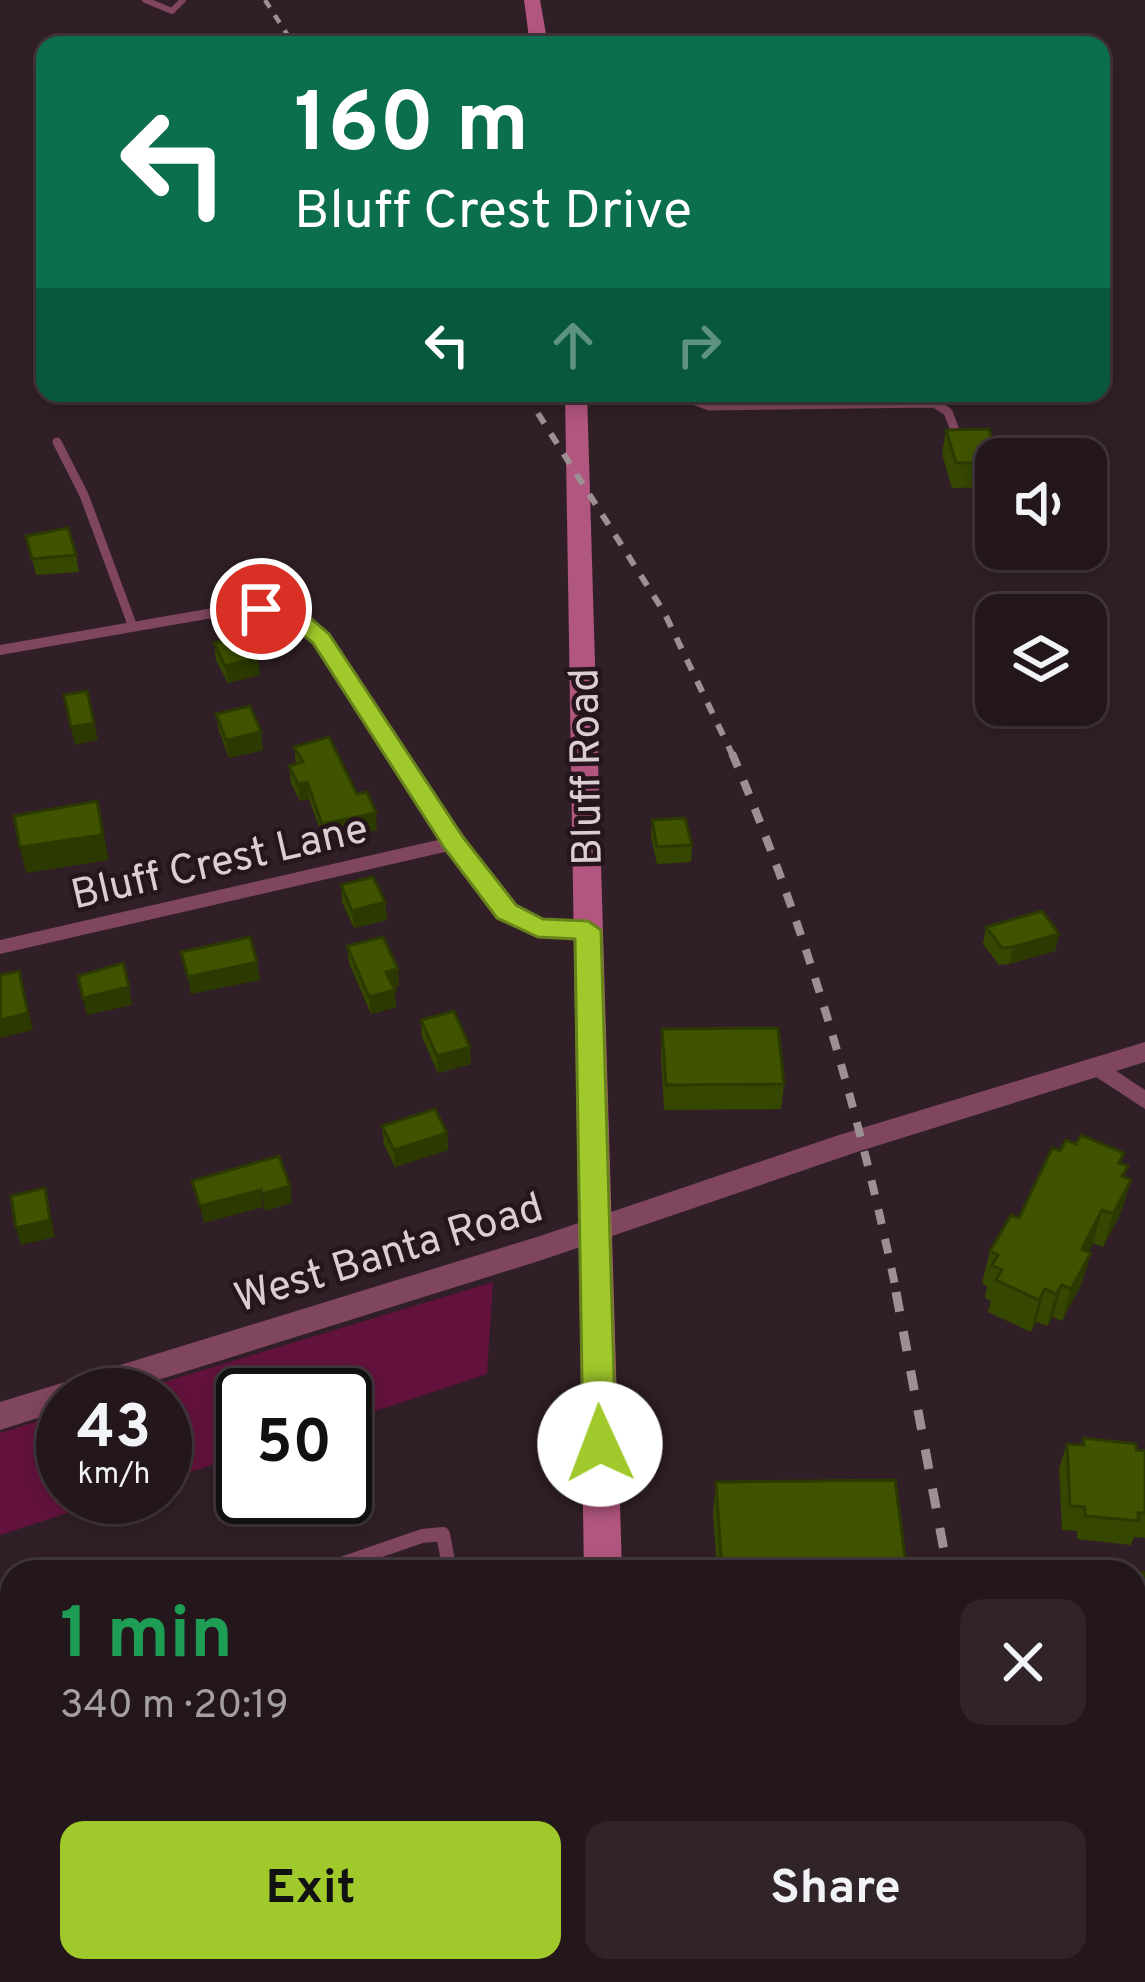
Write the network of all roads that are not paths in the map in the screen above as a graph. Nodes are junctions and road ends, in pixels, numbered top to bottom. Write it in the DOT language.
graph roads {
  1 [pos="145,0"];
  2 [pos="183,0"];
  3 [pos="532,0"];
  4 [pos="538,36"];
  5 [pos="576,402"];
  6 [pos="699,402"];
  7 [pos="956,433"];
  8 [pos="57,442"];
  9 [pos="134,627"];
  10 [pos="0,650"];
  11 [pos="454,843"];
  12 [pos="588,930"];
  13 [pos="0,946"];
  14 [pos="1145,1052"];
  15 [pos="1098,1067"];
  16 [pos="1145,1101"];
  17 [pos="594,1229"];
  18 [pos="154,1368"];
  19 [pos="36,1405"];
  20 [pos="0,1416"];
  21 [pos="353,1560"];
  22 [pos="447,1560"];
  23 [pos="603,1560"];
  1 -- 2 [label="lane"];
  3 -- 4 [label="main road"];
  5 -- 12 [label="main road, Bluff Road"];
  6 -- 7 [label="lane"];
  8 -- 9 [label="lane"];
  9 -- 10 [label="street"];
  9 -- 11 [label="street"];
  11 -- 12 [label="street"];
  11 -- 13 [label="street, Bluff Crest Lane"];
  12 -- 17 [label="main road, Bluff Road"];
  14 -- 15 [label="street, West Banta Road"];
  15 -- 16 [label="street"];
  15 -- 17 [label="street, West Banta Road"];
  17 -- 18 [label="street, West Banta Road"];
  17 -- 23 [label="main road, Bluff Road"];
  19 -- 20 [label="street, West Banta Road"];
  21 -- 22 [label="lane"];
}
